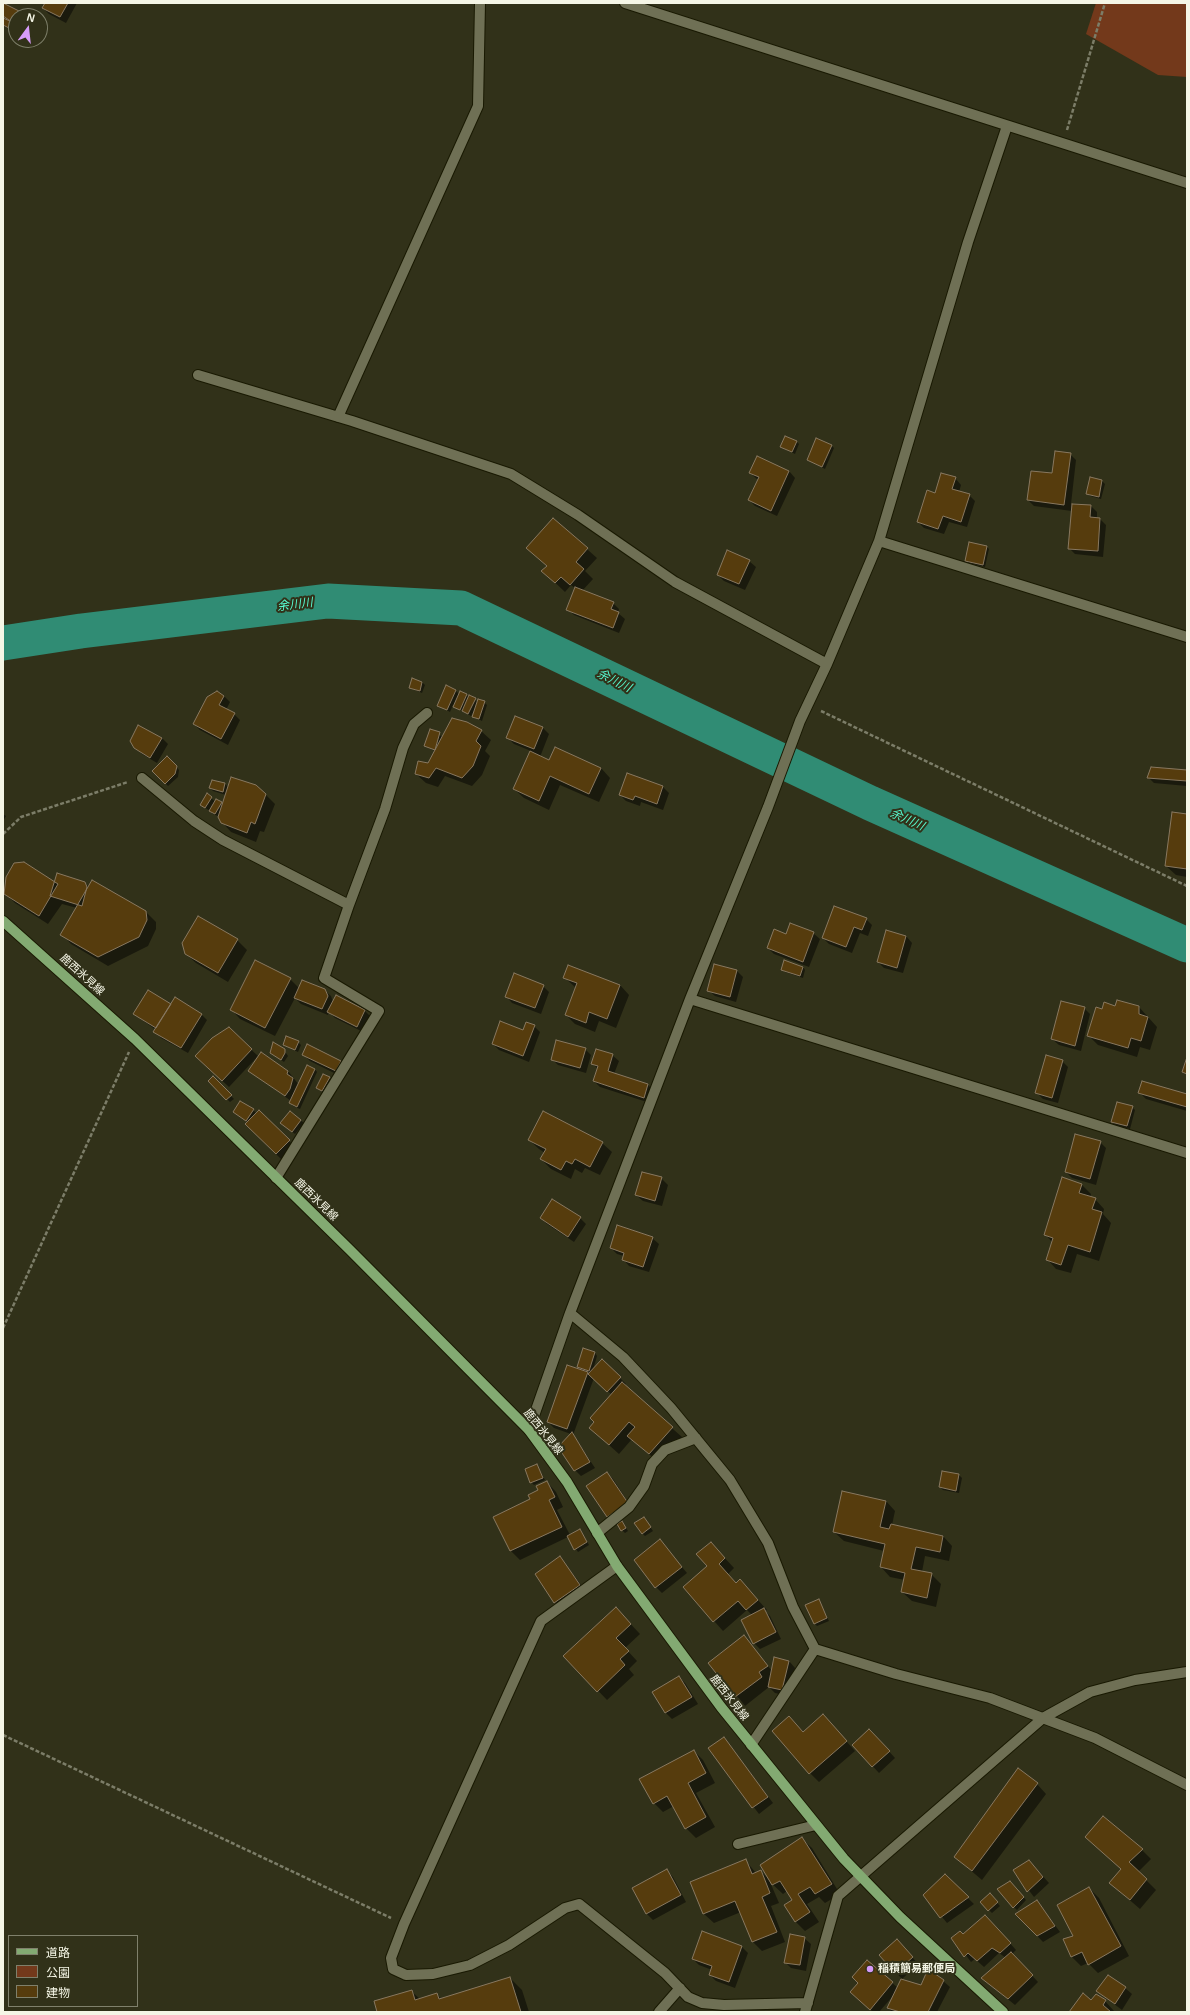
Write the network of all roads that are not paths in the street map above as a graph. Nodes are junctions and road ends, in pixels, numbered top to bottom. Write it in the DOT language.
graph roads {
  1 [pos="480,3"];
  2 [pos="625,3"];
  3 [pos="1007,126"];
  4 [pos="1187,183"];
  5 [pos="198,375"];
  6 [pos="338,417"];
  7 [pos="879,541"];
  8 [pos="1187,637"];
  9 [pos="827,664"];
  10 [pos="427,713"];
  11 [pos="142,778"];
  12 [pos="349,905"];
  13 [pos="3,921"];
  14 [pos="690,999"];
  15 [pos="1187,1153"];
  16 [pos="276,1178"];
  17 [pos="570,1313"];
  18 [pos="529,1430"];
  19 [pos="696,1438"];
  20 [pos="597,1533"];
  21 [pos="617,1566"];
  22 [pos="815,1650"];
  23 [pos="1187,1672"];
  24 [pos="1043,1718"];
  25 [pos="751,1745"];
  26 [pos="1187,1785"];
  27 [pos="816,1825"];
  28 [pos="738,1844"];
  29 [pos="862,1877"];
  30 [pos="680,1988"];
  31 [pos="807,2007"];
  32 [pos="660,2012"];
  33 [pos="1003,2012"];
  1 -- 6 [label="street"];
  2 -- 3 [label="street"];
  3 -- 4 [label="street"];
  3 -- 7 [label="street"];
  5 -- 6 [label="street"];
  6 -- 9 [label="street"];
  7 -- 8 [label="street"];
  7 -- 9 [label="street"];
  9 -- 14 [label="street"];
  10 -- 12 [label="street"];
  11 -- 12 [label="street"];
  12 -- 16 [label="street"];
  13 -- 16 [label="main road, 鹿西氷見線"];
  14 -- 15 [label="street"];
  14 -- 17 [label="street"];
  16 -- 18 [label="main road, 鹿西氷見線"];
  17 -- 18 [label="street"];
  17 -- 19 [label="street"];
  18 -- 20 [label="main road, 鹿西氷見線"];
  19 -- 20 [label="street"];
  19 -- 22 [label="street"];
  20 -- 21 [label="main road, 鹿西氷見線"];
  21 -- 25 [label="main road, 鹿西氷見線"];
  21 -- 30 [label="street"];
  22 -- 24 [label="street"];
  22 -- 25 [label="street"];
  23 -- 24 [label="street"];
  24 -- 26 [label="street"];
  24 -- 29 [label="street"];
  25 -- 27 [label="main road, 鹿西氷見線"];
  27 -- 28 [label="street"];
  27 -- 29 [label="main road, 鹿西氷見線"];
  29 -- 31 [label="street"];
  29 -- 33 [label="main road, 鹿西氷見線"];
  30 -- 31 [label="street"];
  30 -- 32 [label="street"];
}
